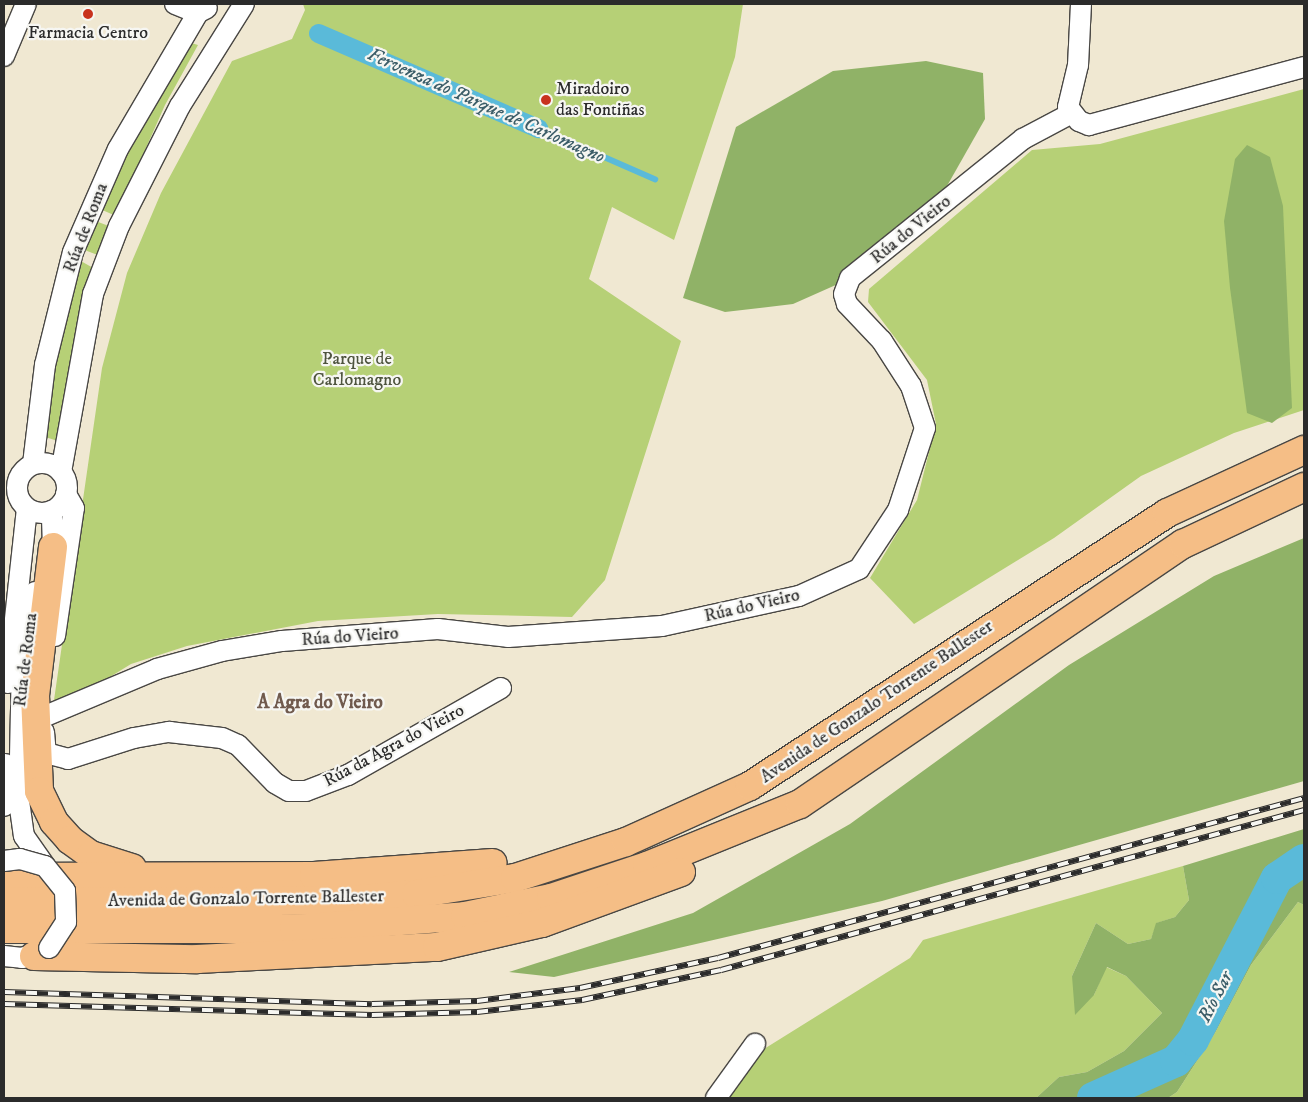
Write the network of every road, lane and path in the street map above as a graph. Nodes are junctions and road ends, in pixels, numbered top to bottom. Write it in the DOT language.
graph roads {
  1 [pos="26,4"];
  2 [pos="175,4"];
  3 [pos="215,4"];
  4 [pos="230,4"];
  5 [pos="244,4"];
  6 [pos="1081,4"];
  7 [pos="200,9"];
  8 [pos="4,56"];
  9 [pos="1304,68"];
  10 [pos="1072,113"];
  11 [pos="170,124"];
  12 [pos="1304,450"];
  13 [pos="62,472"];
  14 [pos="17,483"];
  15 [pos="1304,488"];
  16 [pos="66,494"];
  17 [pos="52,511"];
  18 [pos="62,541"];
  19 [pos="22,542"];
  20 [pos="4,601"];
  21 [pos="501,688"];
  22 [pos="43,717"];
  23 [pos="12,736"];
  24 [pos="800,804"];
  25 [pos="4,806"];
  26 [pos="626,842"];
  27 [pos="4,861"];
  28 [pos="45,866"];
  29 [pos="157,876"];
  30 [pos="4,877"];
  31 [pos="4,902"];
  32 [pos="4,929"];
  33 [pos="4,956"];
  34 [pos="34,956"];
  35 [pos="755,1044"];
  36 [pos="716,1098"];
  1 -- 8 [label="street"];
  2 -- 7 [label="street"];
  3 -- 7 [label="street"];
  4 -- 11 [label="street, Rúa de Roma"];
  5 -- 11 [label="street, Rúa de Roma"];
  6 -- 10 [label="street"];
  7 -- 14 [label="street, Rúa de Roma"];
  9 -- 10 [label="street"];
  10 -- 22 [label="street, Rúa do Vieiro"];
  11 -- 13 [label="street, Rúa de Roma"];
  12 -- 26 [label="highway, Avenida de Gonzalo Torrente Ballester"];
  13 -- 14 [label="street"];
  13 -- 16 [label="street, Rúa de Roma"];
  14 -- 17 [label="street"];
  14 -- 19 [label="street, Rúa de Roma"];
  15 -- 24 [label="highway, Avenida de Gonzalo Torrente Ballester"];
  16 -- 17 [label="street"];
  16 -- 18 [label="street, Rúa de Roma"];
  17 -- 18 [label="street, Rúa de Roma"];
  18 -- 22 [label="street, Rúa de Roma"];
  18 -- 23 [label="street, Rúa de Roma"];
  18 -- 29 [label="highway"];
  19 -- 20 [label="street, Rúa de Roma"];
  19 -- 23 [label="street, Rúa de Roma"];
  21 -- 22 [label="street, Rúa da Agra do Vieiro"];
  23 -- 25 [label="street, Rúa de Roma"];
  23 -- 28 [label="street, Rúa de Roma"];
  24 -- 32 [label="highway, Avenida de Gonzalo Torrente Ballester"];
  24 -- 34 [label="highway"];
  26 -- 29 [label="highway"];
  26 -- 31 [label="highway, Avenida de Gonzalo Torrente Ballester"];
  27 -- 28 [label="street, bridge"];
  28 -- 34 [label="street, Rúa de Roma, bridge"];
  29 -- 30 [label="highway"];
  33 -- 34 [label="street"];
  35 -- 36 [label="street"];
}
